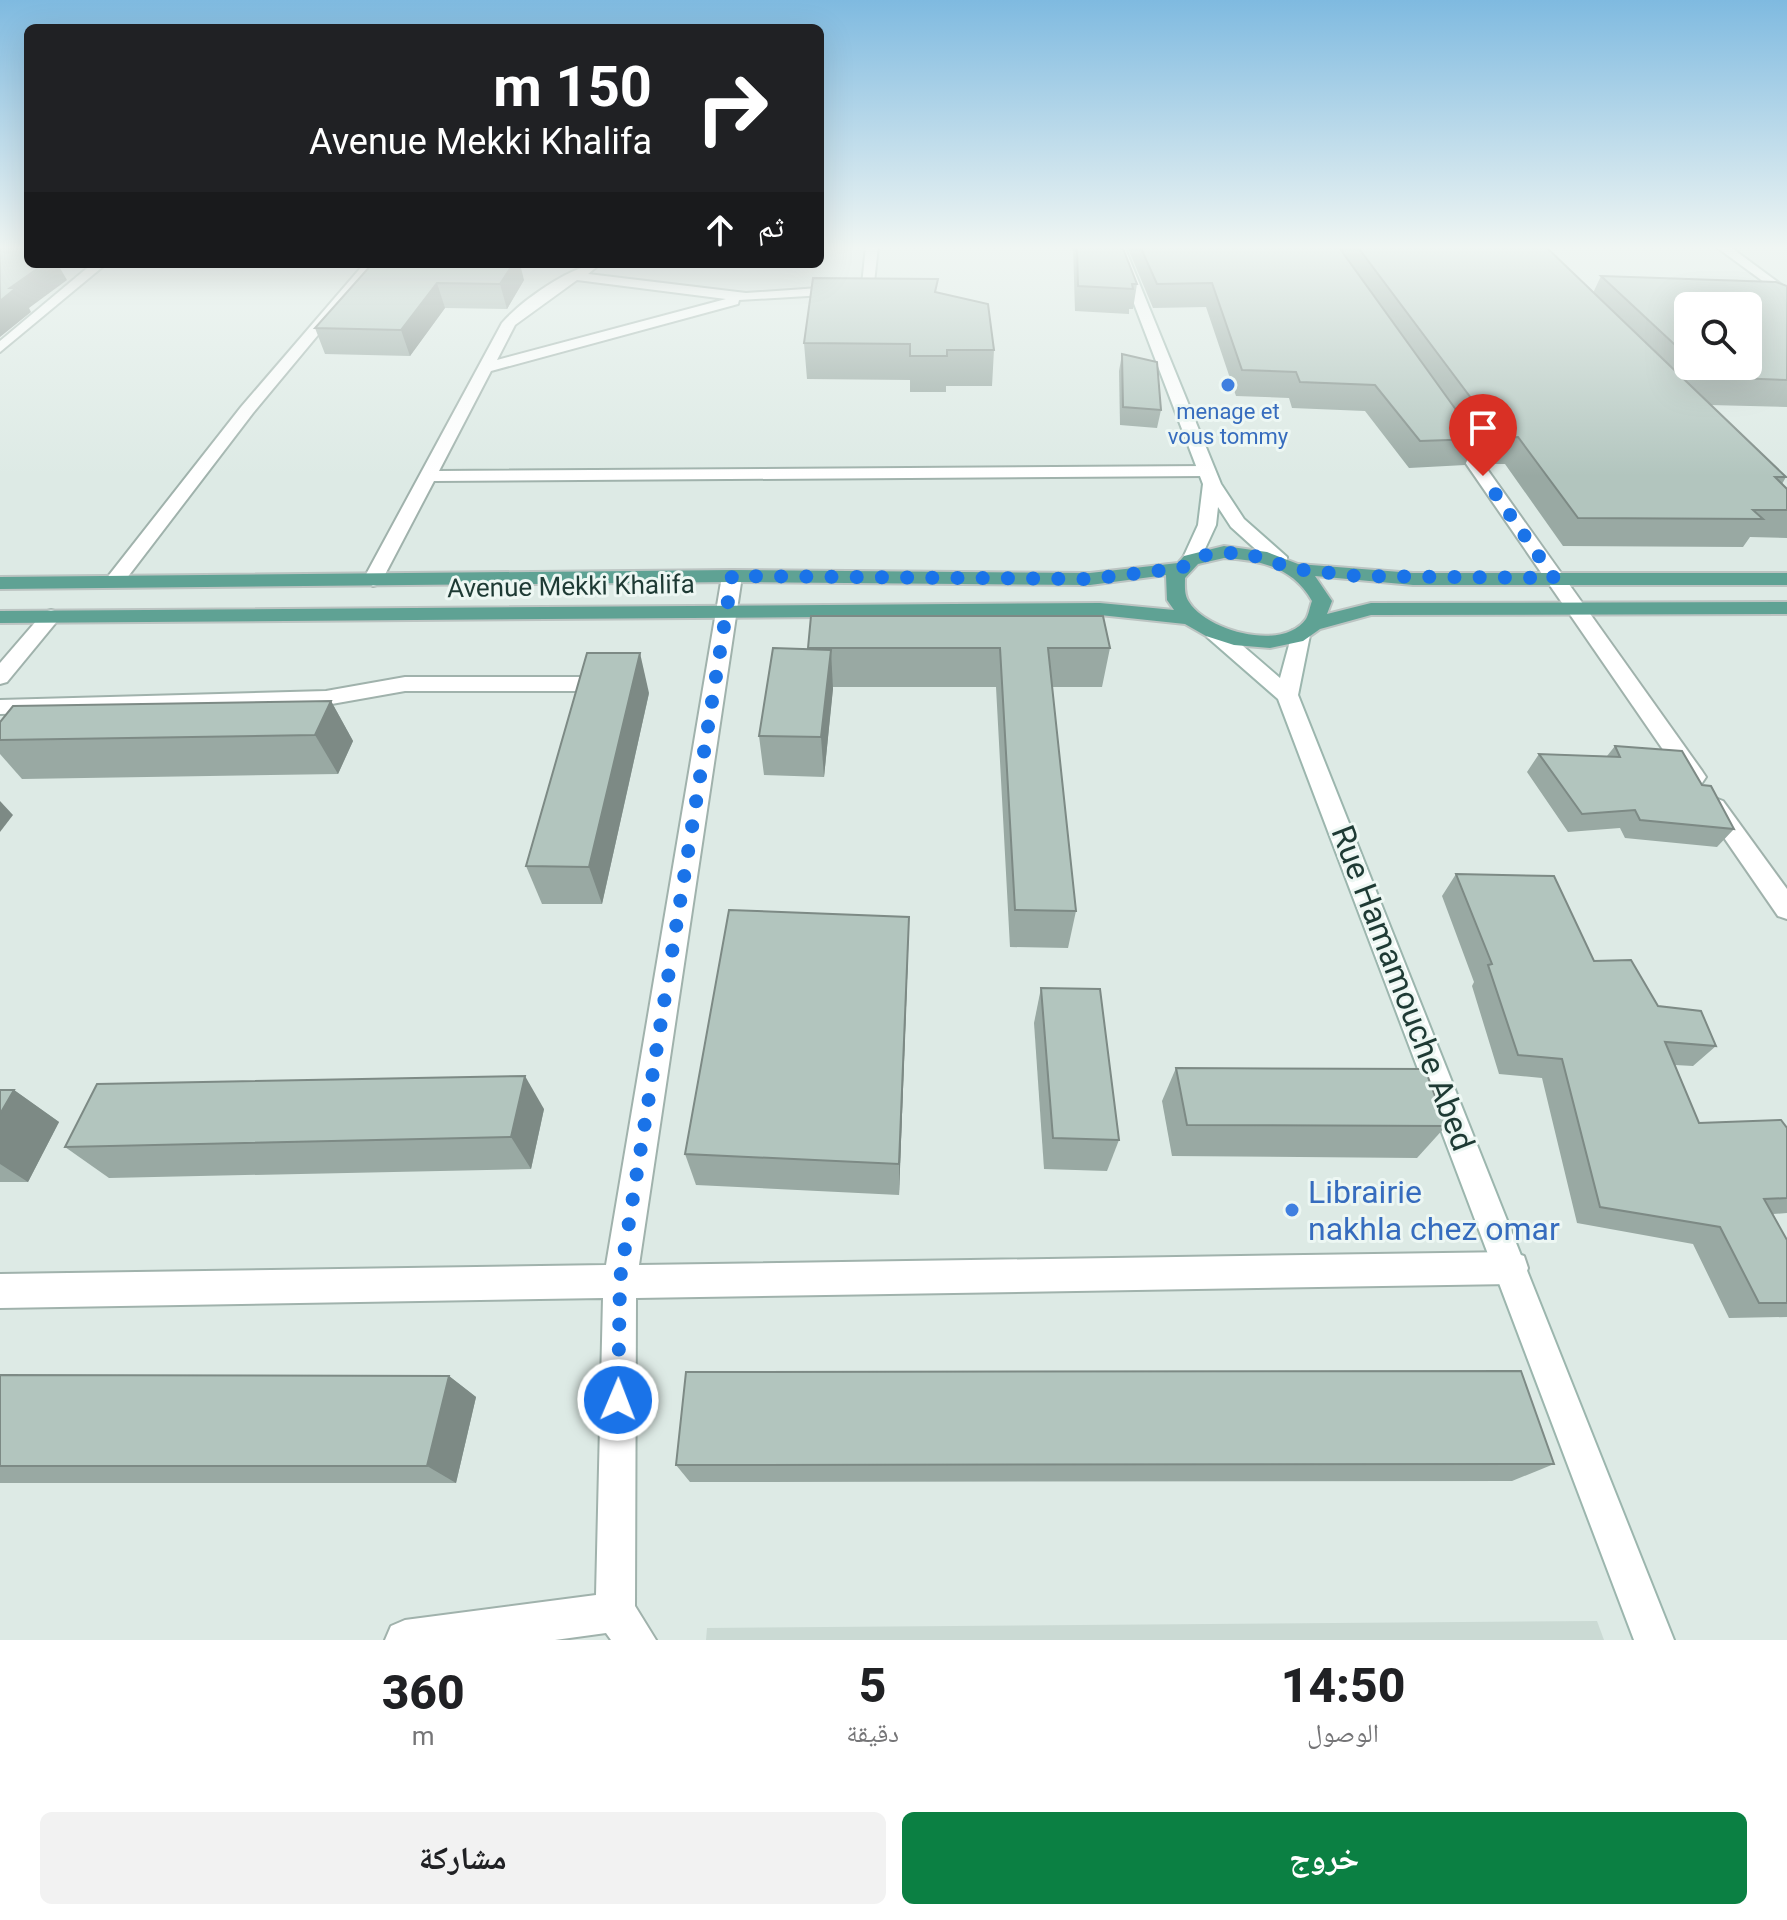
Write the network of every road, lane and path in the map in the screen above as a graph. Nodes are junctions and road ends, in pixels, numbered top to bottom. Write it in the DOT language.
graph roads {
  1 [pos="30,323"];
  2 [pos="321,323"];
  3 [pos="510,323"];
  4 [pos="652,323"];
  5 [pos="1148,323"];
  6 [pos="0,348"];
  7 [pos="488,367"];
  8 [pos="1439,412"];
  9 [pos="429,476"];
  10 [pos="1209,477"];
  11 [pos="1186,564"];
  12 [pos="1287,565"];
  13 [pos="732,576"];
  14 [pos="1554,578"];
  15 [pos="1787,579"];
  16 [pos="373,580"];
  17 [pos="0,583"];
  18 [pos="113,583"];
  19 [pos="1575,608"];
  20 [pos="1787,608"];
  21 [pos="727,610"];
  22 [pos="51,616"];
  23 [pos="0,617"];
  24 [pos="1191,618"];
  25 [pos="1309,629"];
  26 [pos="1214,632"];
  27 [pos="0,677"];
  28 [pos="582,684"];
  29 [pos="1287,695"];
  30 [pos="0,707"];
  31 [pos="1787,909"];
  32 [pos="1512,1268"];
  33 [pos="620,1279"];
  34 [pos="0,1291"];
  35 [pos="625,1626"];
  36 [pos="405,1640"];
  37 [pos="1654,1640"];
  1 -- 6 [label="street"];
  2 -- 18 [label="street"];
  3 -- 7 [label="street"];
  4 -- 7 [label="street"];
  5 -- 10 [label="street"];
  7 -- 9 [label="street"];
  8 -- 14 [label="street"];
  9 -- 10 [label="street"];
  9 -- 16 [label="street"];
  10 -- 11 [label="street"];
  10 -- 12 [label="street"];
  11 -- 12 [label="main road"];
  11 -- 13 [label="main road, Avenue Mekki Khalifa"];
  11 -- 24 [label="main road"];
  12 -- 14 [label="main road"];
  12 -- 25 [label="main road"];
  13 -- 16 [label="main road, Avenue Mekki Khalifa"];
  13 -- 21 [label="street"];
  14 -- 15 [label="main road"];
  14 -- 19 [label="street"];
  16 -- 18 [label="main road, Avenue Mekki Khalifa"];
  17 -- 18 [label="main road, Avenue Mekki Khalifa"];
  19 -- 20 [label="main road"];
  19 -- 25 [label="main road"];
  19 -- 31 [label="street"];
  21 -- 22 [label="main road, Avenue Mekki Khalifa"];
  21 -- 24 [label="main road, Avenue Mekki Khalifa"];
  21 -- 33 [label="street"];
  22 -- 23 [label="main road, Avenue Mekki Khalifa"];
  22 -- 27 [label="street"];
  24 -- 26 [label="main road"];
  25 -- 26 [label="main road"];
  25 -- 29 [label="street"];
  26 -- 29 [label="street"];
  28 -- 30 [label="street"];
  29 -- 32 [label="street, Rue Hamamouche Abed"];
  32 -- 33 [label="street"];
  32 -- 37 [label="street, Rue Hamamouche Abed"];
  33 -- 34 [label="street"];
  33 -- 35 [label="street"];
  35 -- 36 [label="street"];
}
